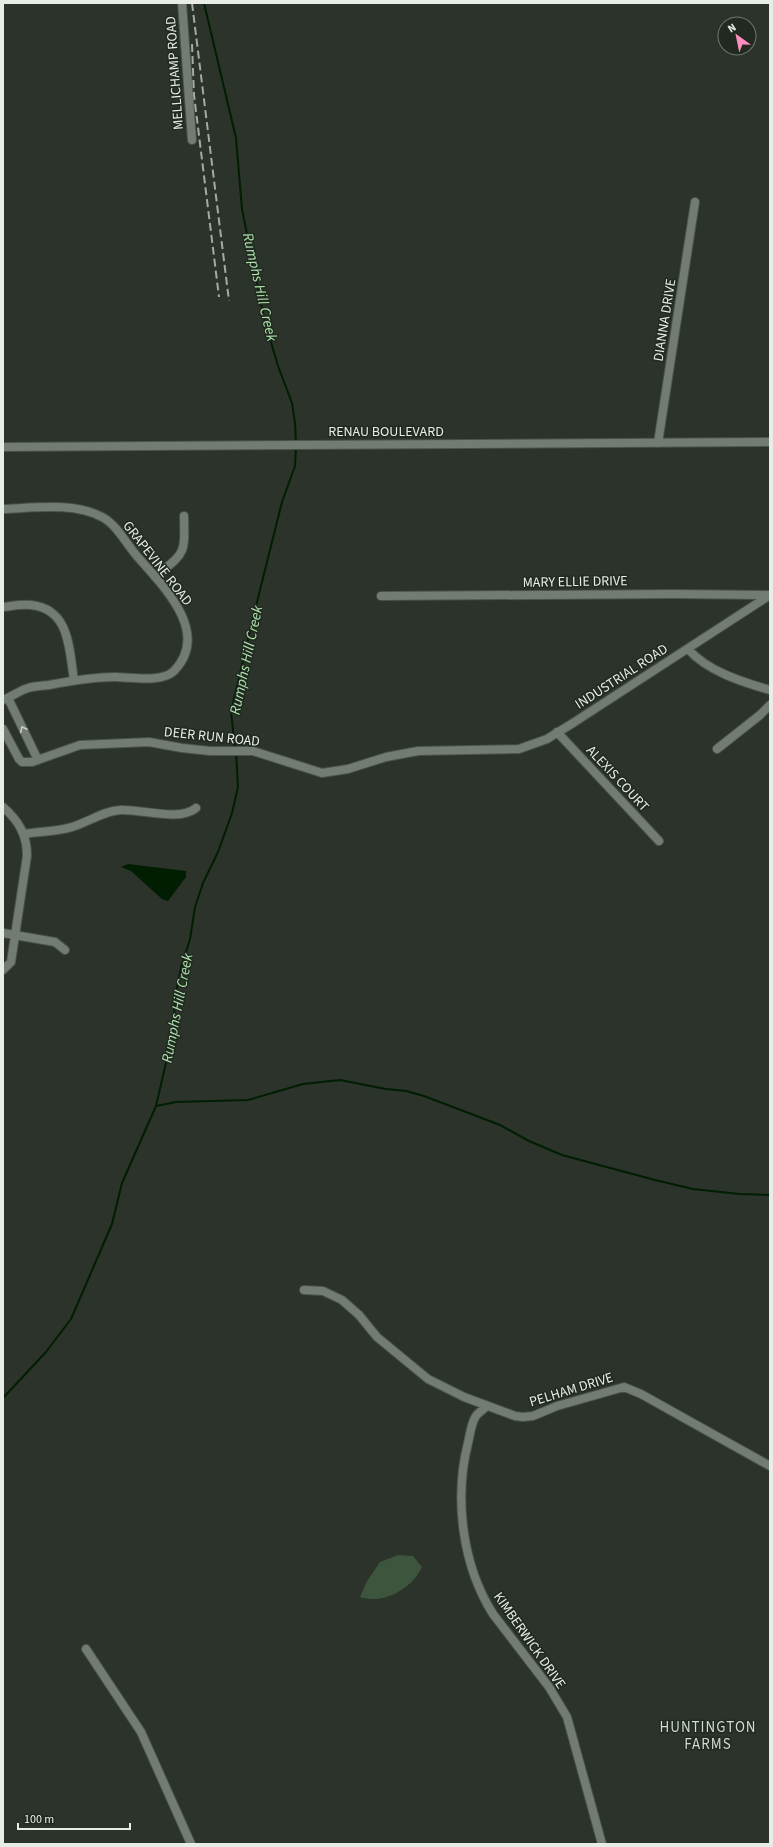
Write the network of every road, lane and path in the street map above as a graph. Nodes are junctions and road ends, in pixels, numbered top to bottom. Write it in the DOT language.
graph roads {
  1 [pos="182,3"];
  2 [pos="192,140"];
  3 [pos="695,202"];
  4 [pos="770,442"];
  5 [pos="658,443"];
  6 [pos="3,447"];
  7 [pos="3,509"];
  8 [pos="184,516"];
  9 [pos="154,577"];
  10 [pos="770,595"];
  11 [pos="380,596"];
  12 [pos="3,607"];
  13 [pos="688,649"];
  14 [pos="74,680"];
  15 [pos="770,690"];
  16 [pos="5,699"];
  17 [pos="770,705"];
  18 [pos="3,729"];
  19 [pos="558,732"];
  20 [pos="717,749"];
  21 [pos="476,751"];
  22 [pos="38,760"];
  23 [pos="3,807"];
  24 [pos="196,808"];
  25 [pos="24,834"];
  26 [pos="659,841"];
  27 [pos="3,933"];
  28 [pos="15,935"];
  29 [pos="65,950"];
  30 [pos="3,970"];
  31 [pos="304,1290"];
  32 [pos="487,1406"];
  33 [pos="770,1466"];
  34 [pos="86,1649"];
  35 [pos="191,1844"];
  36 [pos="602,1844"];
  1 -- 2 [label="street, MELLICHAMP ROAD"];
  3 -- 5 [label="street, DIANNA DRIVE"];
  4 -- 5 [label="street, RENAU BOULEVARD"];
  5 -- 6 [label="street, RENAU BOULEVARD"];
  7 -- 9 [label="street, GRAPEVINE ROAD"];
  8 -- 9 [label="street"];
  9 -- 14 [label="street, GRAPEVINE ROAD"];
  10 -- 11 [label="street, MARY ELLIE DRIVE"];
  10 -- 13 [label="street, INDUSTRIAL ROAD"];
  12 -- 14 [label="street"];
  13 -- 15 [label="street"];
  13 -- 19 [label="street, INDUSTRIAL ROAD"];
  14 -- 16 [label="street, GRAPEVINE ROAD"];
  22 -- 16 [label="street, one-way"];
  17 -- 20 [label="street"];
  18 -- 22 [label="street"];
  19 -- 21 [label="street, INDUSTRIAL ROAD"];
  19 -- 26 [label="street, ALEXIS COURT"];
  21 -- 22 [label="street, DEER RUN ROAD"];
  23 -- 25 [label="street"];
  24 -- 25 [label="street"];
  25 -- 28 [label="street"];
  27 -- 28 [label="street"];
  28 -- 29 [label="street"];
  28 -- 30 [label="street"];
  31 -- 32 [label="street, PELHAM DRIVE"];
  32 -- 33 [label="street, PELHAM DRIVE"];
  32 -- 36 [label="street, KIMBERWICK DRIVE"];
  34 -- 35 [label="street"];
}
